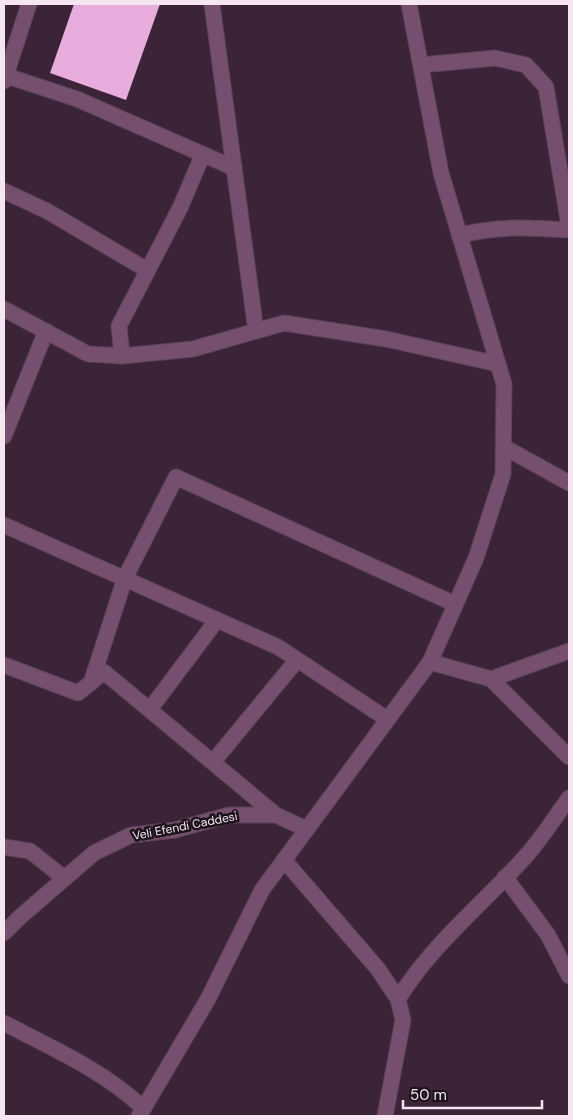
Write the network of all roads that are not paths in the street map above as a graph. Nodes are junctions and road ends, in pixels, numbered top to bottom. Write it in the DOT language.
graph roads {
  1 [pos="29,4"];
  2 [pos="212,4"];
  3 [pos="409,4"];
  4 [pos="421,64"];
  5 [pos="4,77"];
  6 [pos="203,154"];
  7 [pos="234,168"];
  8 [pos="4,191"];
  9 [pos="569,228"];
  10 [pos="459,235"];
  11 [pos="147,270"];
  12 [pos="4,309"];
  13 [pos="46,331"];
  14 [pos="256,331"];
  15 [pos="122,356"];
  16 [pos="498,364"];
  17 [pos="4,436"];
  18 [pos="504,447"];
  19 [pos="569,483"];
  20 [pos="4,525"];
  21 [pos="125,578"];
  22 [pos="456,604"];
  23 [pos="217,620"];
  24 [pos="569,651"];
  25 [pos="298,660"];
  26 [pos="430,662"];
  27 [pos="4,665"];
  28 [pos="491,679"];
  29 [pos="91,683"];
  30 [pos="150,709"];
  31 [pos="387,719"];
  32 [pos="569,758"];
  33 [pos="213,762"];
  34 [pos="569,798"];
  35 [pos="276,815"];
  36 [pos="306,829"];
  37 [pos="4,847"];
  38 [pos="284,860"];
  39 [pos="506,876"];
  40 [pos="64,878"];
  41 [pos="4,933"];
  42 [pos="569,976"];
  43 [pos="398,999"];
  44 [pos="4,1022"];
  45 [pos="141,1112"];
  46 [pos="385,1116"];
  1 -- 5 [label="street"];
  2 -- 7 [label="street"];
  3 -- 4 [label="street"];
  4 -- 9 [label="street"];
  4 -- 10 [label="street"];
  5 -- 6 [label="street"];
  6 -- 7 [label="street"];
  6 -- 11 [label="street"];
  7 -- 14 [label="street"];
  8 -- 11 [label="street"];
  9 -- 10 [label="street"];
  10 -- 16 [label="street"];
  11 -- 15 [label="street"];
  12 -- 13 [label="street"];
  13 -- 15 [label="street"];
  13 -- 17 [label="street"];
  14 -- 15 [label="street"];
  14 -- 16 [label="street"];
  16 -- 18 [label="street"];
  18 -- 19 [label="street"];
  18 -- 22 [label="street"];
  20 -- 21 [label="street"];
  21 -- 22 [label="street"];
  21 -- 23 [label="street"];
  21 -- 29 [label="street"];
  22 -- 26 [label="street"];
  23 -- 25 [label="street"];
  23 -- 30 [label="street"];
  24 -- 28 [label="street"];
  25 -- 31 [label="street"];
  25 -- 33 [label="street"];
  26 -- 28 [label="street"];
  26 -- 31 [label="street"];
  27 -- 29 [label="street"];
  28 -- 32 [label="street"];
  29 -- 30 [label="street"];
  30 -- 33 [label="street"];
  31 -- 36 [label="street"];
  33 -- 35 [label="street"];
  34 -- 39 [label="street"];
  35 -- 36 [label="street, Veli Efendi Caddesi"];
  35 -- 40 [label="street, Veli Efendi Caddesi"];
  36 -- 38 [label="street"];
  37 -- 40 [label="street"];
  38 -- 43 [label="street"];
  38 -- 45 [label="street"];
  39 -- 42 [label="street"];
  39 -- 43 [label="street"];
  40 -- 41 [label="street, Veli Efendi Caddesi"];
  43 -- 46 [label="street"];
  44 -- 45 [label="street"];
}
